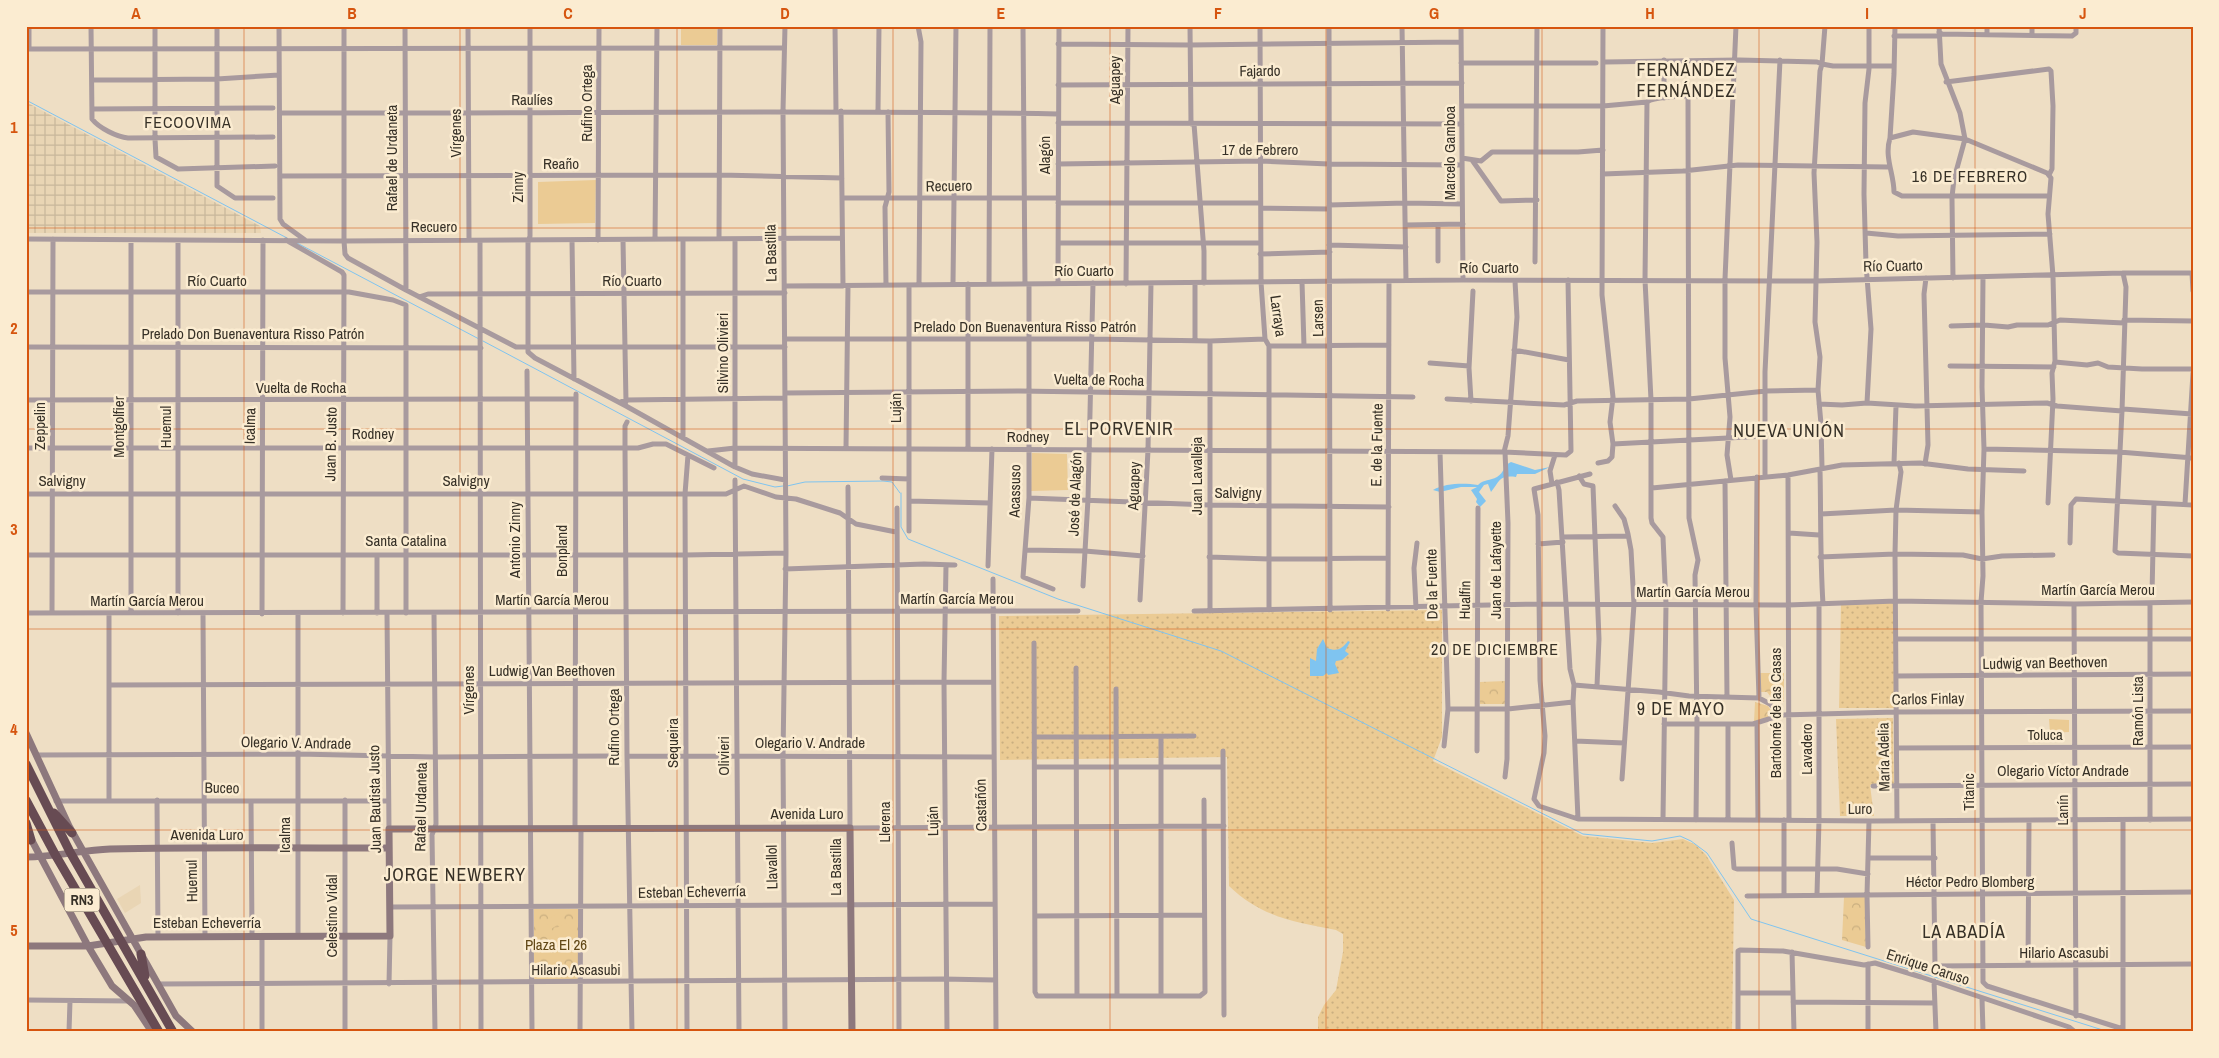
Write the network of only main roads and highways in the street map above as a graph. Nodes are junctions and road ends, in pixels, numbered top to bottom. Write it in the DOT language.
graph roads {
  1 [pos="26,764"];
  2 [pos="26,800"];
  3 [pos="45,803"];
  4 [pos="26,823"];
  5 [pos="72,833"];
  6 [pos="31,840"];
  7 [pos="141,954"];
  8 [pos="133,986"];
  9 [pos="148,986"];
  10 [pos="143,1015"];
  11 [pos="159,1032"];
  12 [pos="173,1032"];
  1 -- 3 [label="highway, RN3"];
  2 -- 8 [label="highway, RN3"];
  3 -- 5 [label="highway"];
  3 -- 9 [label="highway, RN3"];
  4 -- 6 [label="highway"];
  7 -- 9 [label="highway"];
  8 -- 10 [label="highway"];
  8 -- 11 [label="highway, RN3"];
  9 -- 12 [label="highway, RN3"];
}
